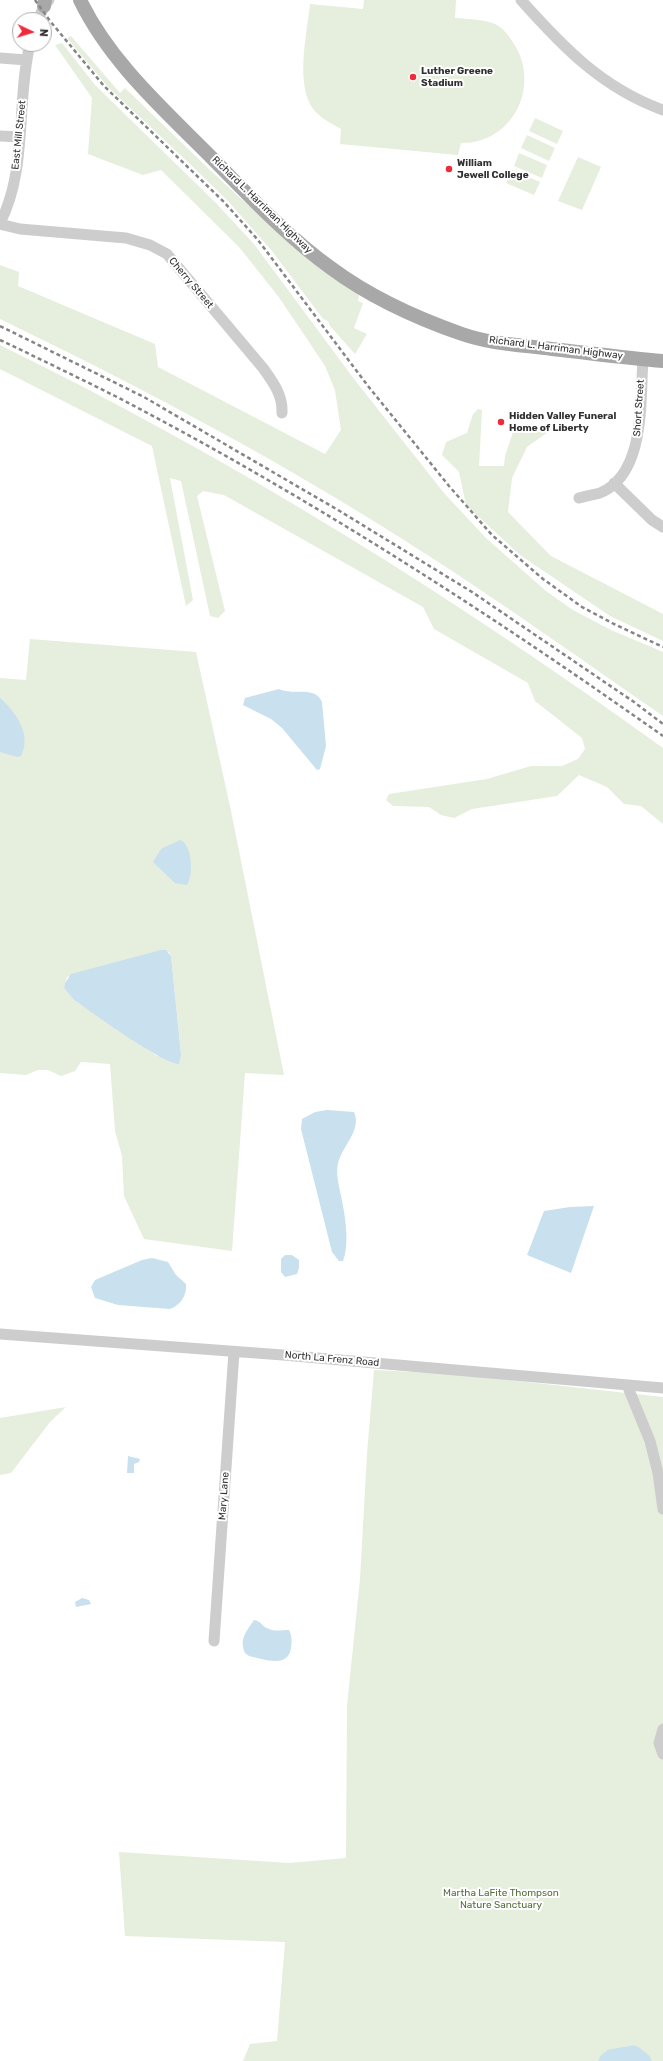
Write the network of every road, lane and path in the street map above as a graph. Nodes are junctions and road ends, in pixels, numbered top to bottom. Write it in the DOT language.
graph roads {
  1 [pos="80,0"];
  2 [pos="521,0"];
  3 [pos="46,2"];
  4 [pos="42,12"];
  5 [pos="28,52"];
  6 [pos="0,58"];
  7 [pos="27,60"];
  8 [pos="663,110"];
  9 [pos="0,136"];
  10 [pos="19,137"];
  11 [pos="0,224"];
  12 [pos="643,359"];
  13 [pos="663,361"];
  14 [pos="282,413"];
  15 [pos="614,482"];
  16 [pos="579,498"];
  17 [pos="663,527"];
  18 [pos="0,1334"];
  19 [pos="234,1352"];
  20 [pos="626,1385"];
  21 [pos="663,1388"];
  22 [pos="663,1509"];
  23 [pos="214,1641"];
  24 [pos="663,1729"];
  25 [pos="663,1754"];
  1 -- 12 [label="main road, Richard L. Harriman Highway"];
  2 -- 8 [label="street"];
  3 -- 4 [label="street"];
  5 -- 7 [label="street, East Mill Street"];
  6 -- 7 [label="street"];
  7 -- 10 [label="street, East Mill Street"];
  9 -- 10 [label="street"];
  10 -- 11 [label="street, East Mill Street"];
  11 -- 14 [label="street, Cherry Street"];
  12 -- 13 [label="main road, Richard L. Harriman Highway"];
  12 -- 15 [label="street, Short Street"];
  15 -- 16 [label="street, Short Street"];
  15 -- 17 [label="street"];
  18 -- 19 [label="street, North La Frenz Road"];
  19 -- 20 [label="street, North La Frenz Road"];
  19 -- 23 [label="street, Mary Lane"];
  20 -- 21 [label="street, North La Frenz Road"];
  20 -- 22 [label="street"];
  24 -- 25 [label="street"];
}
